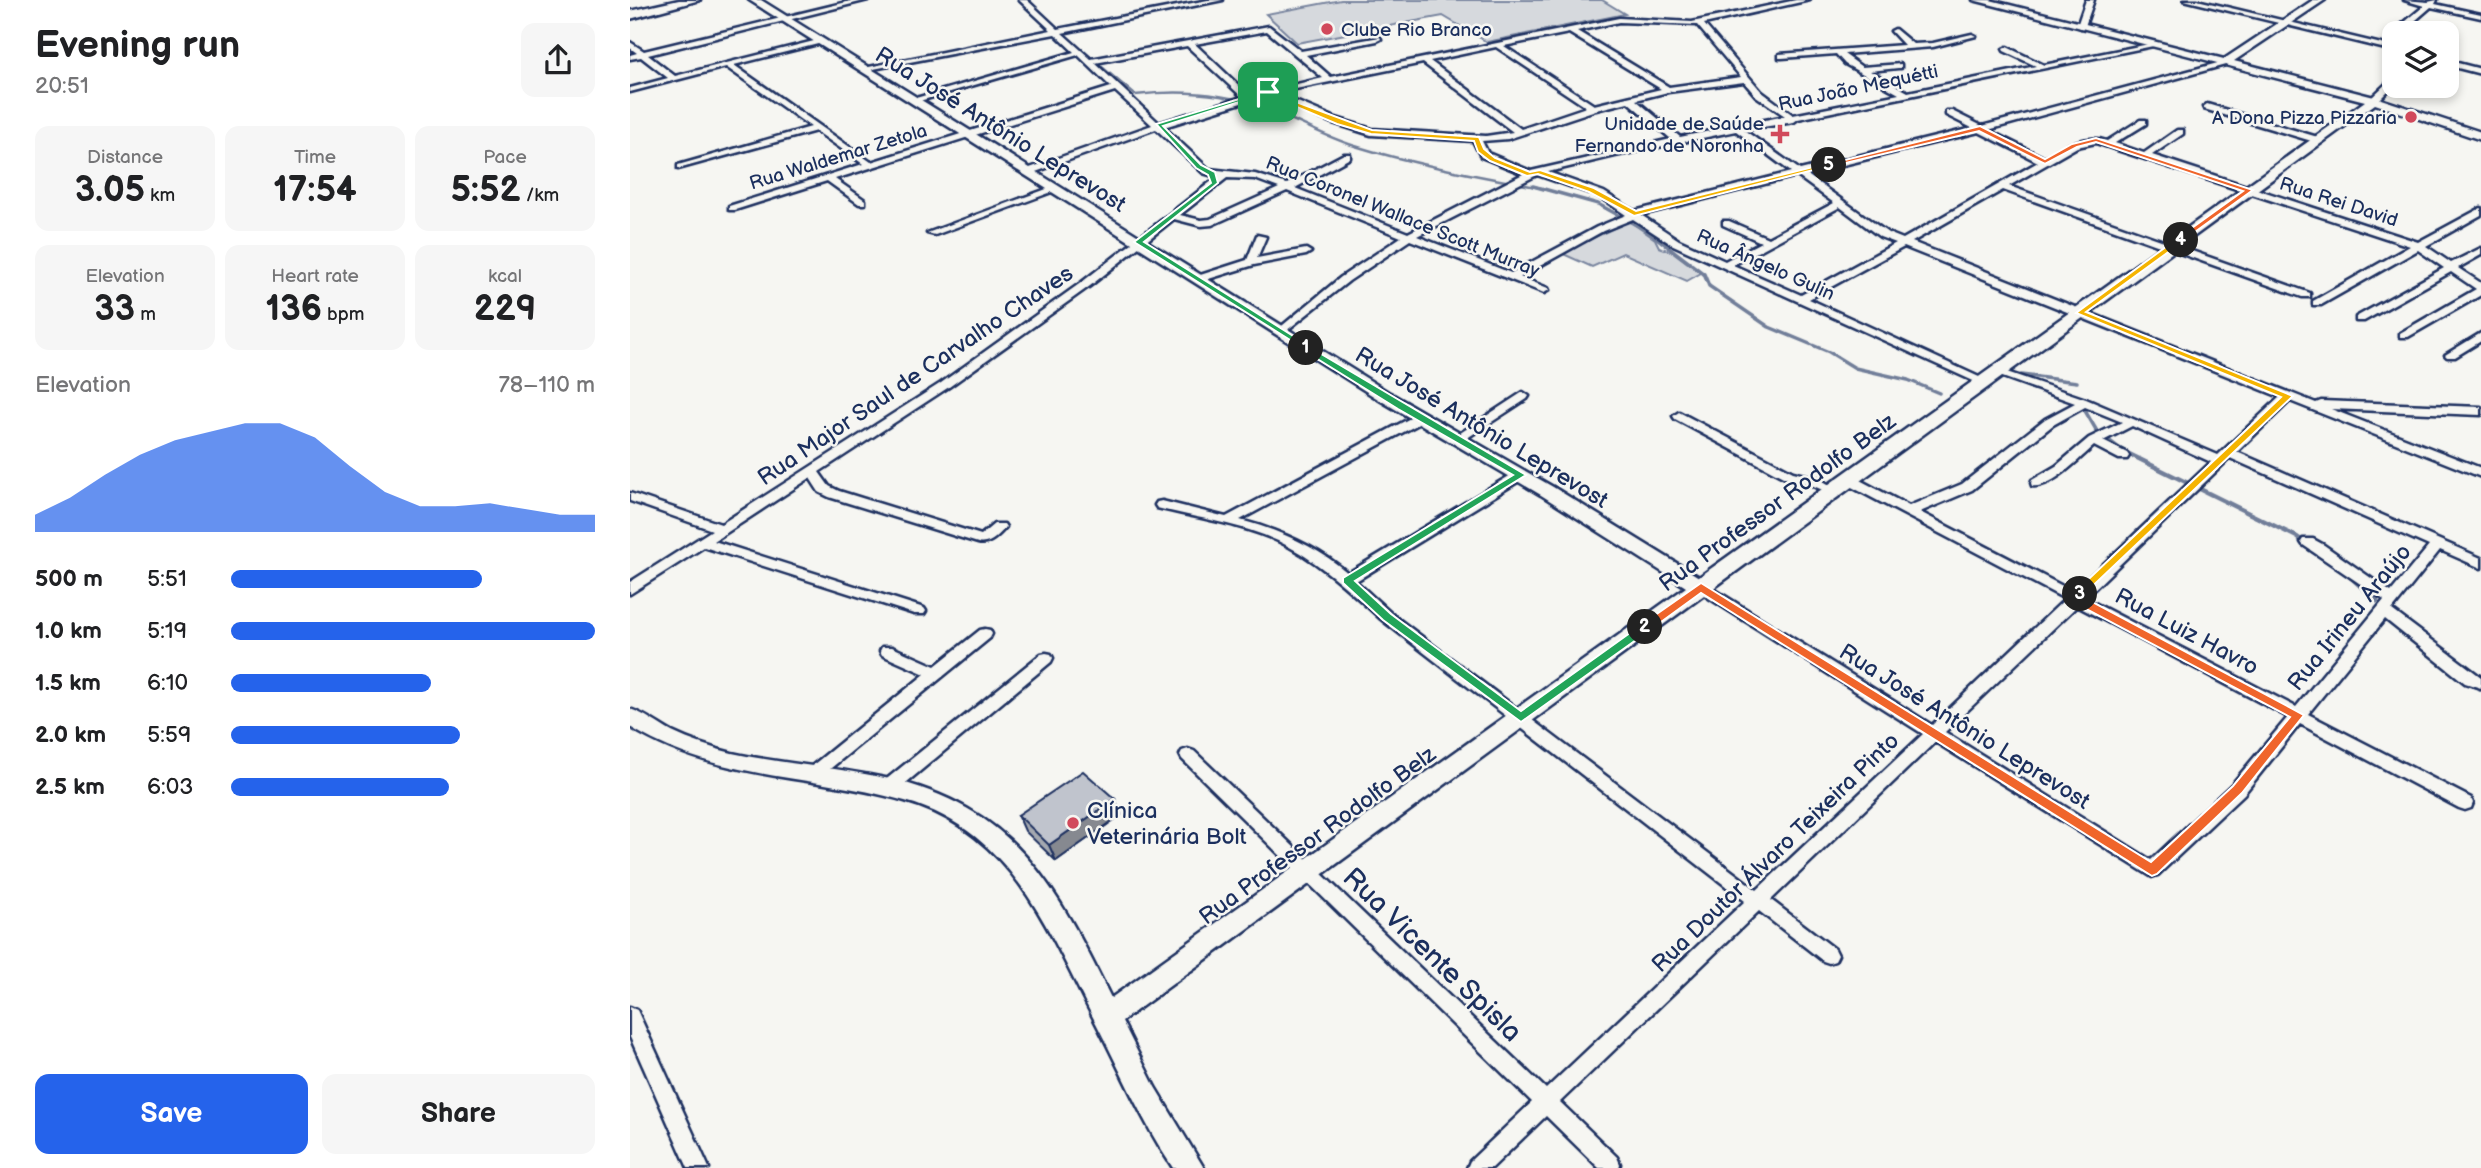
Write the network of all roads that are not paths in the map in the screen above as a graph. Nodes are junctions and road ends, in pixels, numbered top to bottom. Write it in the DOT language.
graph roads {
  1 [pos="694,0"];
  2 [pos="754,0"];
  3 [pos="864,0"];
  4 [pos="1023,0"];
  5 [pos="1173,0"];
  6 [pos="1219,0"];
  7 [pos="1806,0"];
  8 [pos="1978,0"];
  9 [pos="2090,0"];
  10 [pos="2189,0"];
  11 [pos="2320,0"];
  12 [pos="2408,0"];
  13 [pos="1996,2"];
  14 [pos="2432,2"];
  15 [pos="1182,7"];
  16 [pos="630,15"];
  17 [pos="2481,16"];
  18 [pos="785,19"];
  19 [pos="2411,21"];
  20 [pos="1699,23"];
  21 [pos="2286,23"];
  22 [pos="2081,26"];
  23 [pos="1570,30"];
  24 [pos="1056,31"];
  25 [pos="1895,31"];
  26 [pos="1972,36"];
  27 [pos="1858,37"];
  28 [pos="1377,39"];
  29 [pos="819,41"];
  30 [pos="1189,43"];
  31 [pos="630,44"];
  32 [pos="1498,45"];
  33 [pos="2154,45"];
  34 [pos="2382,46"];
  35 [pos="1911,47"];
  36 [pos="2007,49"];
  37 [pos="1870,50"];
  38 [pos="1838,52"];
  39 [pos="1077,53"];
  40 [pos="643,54"];
  41 [pos="1300,54"];
  42 [pos="1782,56"];
  43 [pos="630,57"];
  44 [pos="1424,60"];
  45 [pos="1087,62"];
  46 [pos="2226,62"];
  47 [pos="729,65"];
  48 [pos="1898,66"];
  49 [pos="2459,66"];
  50 [pos="2043,67"];
  51 [pos="863,69"];
  52 [pos="1861,69"];
  53 [pos="2481,72"];
  54 [pos="674,79"];
  55 [pos="1745,79"];
  56 [pos="1330,80"];
  57 [pos="1116,88"];
  58 [pos="630,90"];
  59 [pos="1668,90"];
  60 [pos="1268,92"];
  61 [pos="2382,92"];
  62 [pos="1908,95"];
  63 [pos="1629,99"];
  64 [pos="913,100"];
  65 [pos="1242,100"];
  66 [pos="2374,100"];
  67 [pos="2207,107"];
  68 [pos="1593,108"];
  69 [pos="1949,113"];
  70 [pos="1794,119"];
  71 [pos="2143,122"];
  72 [pos="1158,126"];
  73 [pos="818,128"];
  74 [pos="1980,128"];
  75 [pos="1739,130"];
  76 [pos="1519,132"];
  77 [pos="2180,132"];
  78 [pos="2479,133"];
  79 [pos="967,134"];
  80 [pos="1477,139"];
  81 [pos="2319,140"];
  82 [pos="1679,141"];
  83 [pos="2108,144"];
  84 [pos="1348,156"];
  85 [pos="2145,156"];
  86 [pos="2045,162"];
  87 [pos="870,164"];
  88 [pos="681,167"];
  89 [pos="1027,172"];
  90 [pos="1534,173"];
  91 [pos="1797,173"];
  92 [pos="1226,174"];
  93 [pos="828,178"];
  94 [pos="1213,178"];
  95 [pos="2003,187"];
  96 [pos="1287,188"];
  97 [pos="1055,189"];
  98 [pos="2249,190"];
  99 [pos="862,202"];
  100 [pos="1839,204"];
  101 [pos="732,208"];
  102 [pos="2481,211"];
  103 [pos="1632,215"];
  104 [pos="1173,216"];
  105 [pos="1726,223"];
  106 [pos="932,233"];
  107 [pos="1409,236"];
  108 [pos="1261,237"];
  109 [pos="1139,242"];
  110 [pos="1769,242"];
  111 [pos="1903,242"];
  112 [pos="2419,246"];
  113 [pos="2171,247"];
  114 [pos="2481,251"];
  115 [pos="1306,252"];
  116 [pos="1252,262"];
  117 [pos="1726,265"];
  118 [pos="2449,267"];
  119 [pos="1511,277"];
  120 [pos="1198,279"];
  121 [pos="1544,290"];
  122 [pos="2481,290"];
  123 [pos="2306,295"];
  124 [pos="1801,299"];
  125 [pos="2317,303"];
  126 [pos="2080,313"];
  127 [pos="2360,319"];
  128 [pos="1281,332"];
  129 [pos="2404,335"];
  130 [pos="2481,337"];
  131 [pos="2451,355"];
  132 [pos="1991,377"];
  133 [pos="1523,396"];
  134 [pos="2288,396"];
  135 [pos="2083,402"];
  136 [pos="2309,404"];
  137 [pos="2481,411"];
  138 [pos="1679,415"];
  139 [pos="1419,418"];
  140 [pos="2131,422"];
  141 [pos="1457,439"];
  142 [pos="2093,442"];
  143 [pos="2123,456"];
  144 [pos="2223,456"];
  145 [pos="812,471"];
  146 [pos="2481,473"];
  147 [pos="1520,475"];
  148 [pos="2037,483"];
  149 [pos="1842,485"];
  150 [pos="630,498"];
  151 [pos="1162,505"];
  152 [pos="1910,511"];
  153 [pos="1228,521"];
  154 [pos="999,527"];
  155 [pos="723,529"];
  156 [pos="702,542"];
  157 [pos="2308,542"];
  158 [pos="2438,544"];
  159 [pos="2481,563"];
  160 [pos="1347,580"];
  161 [pos="1701,587"];
  162 [pos="630,589"];
  163 [pos="2075,598"];
  164 [pos="2388,605"];
  165 [pos="919,611"];
  166 [pos="985,634"];
  167 [pos="887,651"];
  168 [pos="1046,658"];
  169 [pos="936,673"];
  170 [pos="2479,690"];
  171 [pos="2298,715"];
  172 [pos="630,716"];
  173 [pos="1521,717"];
  174 [pos="1933,733"];
  175 [pos="1188,755"];
  176 [pos="814,773"];
  177 [pos="889,787"];
  178 [pos="2465,803"];
  179 [pos="2152,870"];
  180 [pos="1308,872"];
  181 [pos="1758,900"];
  182 [pos="1829,955"];
  183 [pos="630,1016"];
  184 [pos="1106,1017"];
  185 [pos="1546,1102"];
  186 [pos="1610,1164"];
  187 [pos="699,1168"];
  188 [pos="1190,1168"];
  189 [pos="1476,1168"];
  1 -- 16 [label="main road"];
  2 -- 18 [label="street, Rua José Antônio Leprevost"];
  3 -- 18 [label="street"];
  4 -- 24 [label="street"];
  5 -- 15 [label="street"];
  6 -- 15 [label="street"];
  7 -- 20 [label="street"];
  8 -- 13 [label="street"];
  9 -- 22 [label="street"];
  10 -- 21 [label="street"];
  11 -- 21 [label="street"];
  12 -- 14 [label="street"];
  13 -- 22 [label="street"];
  14 -- 17 [label="street"];
  14 -- 19 [label="street"];
  15 -- 24 [label="street"];
  18 -- 29 [label="street, Rua José Antônio Leprevost"];
  18 -- 40 [label="street"];
  20 -- 23 [label="street"];
  20 -- 55 [label="street"];
  21 -- 34 [label="street"];
  21 -- 46 [label="street"];
  22 -- 33 [label="street"];
  23 -- 32 [label="street"];
  23 -- 59 [label="street"];
  24 -- 39 [label="street"];
  24 -- 51 [label="street"];
  25 -- 35 [label="street"];
  26 -- 35 [label="street"];
  27 -- 37 [label="street"];
  28 -- 41 [label="street"];
  29 -- 47 [label="street"];
  29 -- 51 [label="street, Rua José Antônio Leprevost"];
  30 -- 41 [label="street"];
  30 -- 45 [label="street"];
  30 -- 65 [label="street"];
  31 -- 40 [label="street"];
  32 -- 44 [label="street"];
  32 -- 68 [label="street"];
  33 -- 46 [label="street"];
  33 -- 50 [label="street, Rua João Mequétti"];
  35 -- 37 [label="street"];
  36 -- 50 [label="street"];
  37 -- 38 [label="street"];
  38 -- 42 [label="street"];
  38 -- 52 [label="street"];
  39 -- 45 [label="street"];
  39 -- 64 [label="street"];
  40 -- 43 [label="street"];
  40 -- 54 [label="street"];
  41 -- 56 [label="street"];
  44 -- 56 [label="street"];
  44 -- 76 [label="street"];
  45 -- 57 [label="street"];
  46 -- 66 [label="street"];
  46 -- 74 [label="street"];
  47 -- 54 [label="street"];
  47 -- 73 [label="street"];
  48 -- 52 [label="street"];
  49 -- 53 [label="street"];
  50 -- 62 [label="street, Rua João Mequétti"];
  51 -- 64 [label="street, Rua José Antônio Leprevost"];
  52 -- 62 [label="street"];
  54 -- 58 [label="street"];
  55 -- 59 [label="street"];
  55 -- 70 [label="street"];
  56 -- 60 [label="street"];
  57 -- 72 [label="street"];
  57 -- 79 [label="street, Rua Waldemar Zetola"];
  59 -- 63 [label="street"];
  60 -- 65 [label="street"];
  60 -- 80 [label="street"];
  61 -- 66 [label="street"];
  62 -- 70 [label="street, Rua João Mequétti"];
  63 -- 68 [label="street"];
  63 -- 82 [label="street"];
  64 -- 79 [label="street, Rua José Antônio Leprevost"];
  65 -- 72 [label="street"];
  66 -- 78 [label="street"];
  66 -- 81 [label="street, Rua Professor Rodolfo Belz"];
  67 -- 81 [label="street"];
  68 -- 76 [label="street"];
  69 -- 74 [label="street"];
  70 -- 75 [label="street, Rua João Mequétti"];
  71 -- 83 [label="street"];
  72 -- 89 [label="street"];
  72 -- 94 [label="street"];
  73 -- 87 [label="street"];
  73 -- 88 [label="street"];
  74 -- 86 [label="street"];
  74 -- 91 [label="street"];
  75 -- 82 [label="street, Rua João Mequétti"];
  75 -- 91 [label="street"];
  76 -- 80 [label="street"];
  77 -- 85 [label="street"];
  79 -- 87 [label="street, Rua Waldemar Zetola"];
  79 -- 89 [label="street, Rua José Antônio Leprevost"];
  80 -- 90 [label="street, Rua Ângelo Gulin"];
  81 -- 98 [label="street, Rua Professor Rodolfo Belz"];
  82 -- 90 [label="street, Rua João Mequétti"];
  83 -- 85 [label="street, Rua Rei David"];
  83 -- 86 [label="street, Rua Rei David"];
  84 -- 96 [label="street"];
  85 -- 98 [label="street, Rua Rei David"];
  86 -- 95 [label="street"];
  87 -- 93 [label="street, Rua Waldemar Zetola"];
  89 -- 97 [label="street, Rua José Antônio Leprevost"];
  90 -- 103 [label="street, Rua Ângelo Gulin"];
  90 -- 107 [label="street, Rua João Mequétti"];
  91 -- 100 [label="street"];
  91 -- 103 [label="street"];
  92 -- 94 [label="street, Rua Major Saul de Carvalho Chaves"];
  92 -- 96 [label="street, Rua Coronel Wallace Scott Murray"];
  93 -- 99 [label="street"];
  93 -- 101 [label="street, Rua Waldemar Zetola"];
  94 -- 104 [label="street, Rua Major Saul de Carvalho Chaves"];
  95 -- 111 [label="street"];
  95 -- 113 [label="street"];
  96 -- 104 [label="street"];
  96 -- 107 [label="street, Rua Coronel Wallace Scott Murray"];
  97 -- 106 [label="street"];
  97 -- 109 [label="street, Rua José Antônio Leprevost"];
  98 -- 112 [label="street, Rua Rei David"];
  98 -- 113 [label="street, Rua Professor Rodolfo Belz"];
  100 -- 110 [label="street"];
  100 -- 111 [label="street"];
  102 -- 112 [label="street"];
  103 -- 117 [label="street, Rua Ângelo Gulin"];
  103 -- 119 [label="street"];
  104 -- 109 [label="street, Rua Major Saul de Carvalho Chaves"];
  105 -- 110 [label="street"];
  107 -- 119 [label="street, Rua Coronel Wallace Scott Murray"];
  107 -- 128 [label="street, Rua João Mequétti"];
  108 -- 116 [label="street"];
  109 -- 120 [label="street, Rua José Antônio Leprevost"];
  109 -- 145 [label="street, Rua Major Saul de Carvalho Chaves"];
  110 -- 117 [label="street"];
  111 -- 124 [label="street"];
  111 -- 126 [label="street"];
  112 -- 118 [label="street, Rua Rei David"];
  112 -- 125 [label="street"];
  113 -- 123 [label="street"];
  113 -- 126 [label="street, Rua Professor Rodolfo Belz"];
  114 -- 118 [label="street"];
  115 -- 116 [label="street"];
  116 -- 120 [label="street"];
  117 -- 124 [label="street, Rua Ângelo Gulin"];
  118 -- 122 [label="street, Rua Rei David"];
  118 -- 127 [label="street"];
  119 -- 121 [label="street, Rua Coronel Wallace Scott Murray"];
  120 -- 128 [label="street, Rua José Antônio Leprevost"];
  122 -- 129 [label="street"];
  124 -- 132 [label="street, Rua Ângelo Gulin"];
  126 -- 132 [label="street, Rua Professor Rodolfo Belz"];
  126 -- 134 [label="street"];
  128 -- 139 [label="street, Rua José Antônio Leprevost"];
  130 -- 131 [label="street"];
  132 -- 135 [label="street, Rua Ângelo Gulin"];
  132 -- 149 [label="street, Rua Professor Rodolfo Belz"];
  133 -- 141 [label="street"];
  134 -- 136 [label="street"];
  134 -- 144 [label="street, Rua Doutor Álvaro Teixeira Pinto"];
  135 -- 140 [label="street, Rua Ângelo Gulin"];
  135 -- 152 [label="street"];
  136 -- 137 [label="street"];
  136 -- 146 [label="street"];
  138 -- 149 [label="street, Rua Luiz Havro"];
  139 -- 141 [label="street, Rua José Antônio Leprevost"];
  139 -- 153 [label="street"];
  140 -- 142 [label="street"];
  140 -- 144 [label="street, Rua Ângelo Gulin"];
  141 -- 147 [label="street, Rua José Antônio Leprevost"];
  142 -- 143 [label="street"];
  142 -- 148 [label="street"];
  144 -- 158 [label="street, Rua Ângelo Gulin"];
  144 -- 163 [label="street, Rua Doutor Álvaro Teixeira Pinto"];
  145 -- 154 [label="street"];
  145 -- 155 [label="street, Rua Major Saul de Carvalho Chaves"];
  147 -- 160 [label="street"];
  147 -- 161 [label="street, Rua José Antônio Leprevost"];
  149 -- 152 [label="street, Rua Luiz Havro"];
  149 -- 161 [label="street, Rua Professor Rodolfo Belz"];
  150 -- 155 [label="street"];
  151 -- 153 [label="street"];
  152 -- 163 [label="street, Rua Luiz Havro"];
  153 -- 160 [label="street"];
  155 -- 156 [label="street, Rua Major Saul de Carvalho Chaves"];
  156 -- 162 [label="street, Rua Major Saul de Carvalho Chaves"];
  156 -- 165 [label="street"];
  157 -- 164 [label="street"];
  158 -- 159 [label="street, Rua Ângelo Gulin"];
  158 -- 164 [label="street, Rua Irineu Araújo"];
  160 -- 173 [label="street"];
  161 -- 173 [label="street, Rua Professor Rodolfo Belz"];
  161 -- 174 [label="street, Rua José Antônio Leprevost"];
  163 -- 171 [label="street, Rua Luiz Havro"];
  163 -- 174 [label="street, Rua Doutor Álvaro Teixeira Pinto"];
  164 -- 170 [label="street"];
  164 -- 171 [label="street, Rua Irineu Araújo"];
  166 -- 169 [label="street"];
  167 -- 169 [label="street"];
  168 -- 177 [label="street"];
  169 -- 176 [label="street"];
  171 -- 178 [label="street, Rua Luiz Havro"];
  171 -- 179 [label="street, Rua Irineu Araújo"];
  172 -- 176 [label="street"];
  173 -- 180 [label="street, Rua Professor Rodolfo Belz"];
  173 -- 181 [label="street"];
  174 -- 179 [label="street, Rua José Antônio Leprevost"];
  174 -- 181 [label="street, Rua Doutor Álvaro Teixeira Pinto"];
  175 -- 180 [label="street, Rua Vicente Spisla"];
  176 -- 177 [label="street"];
  177 -- 184 [label="street"];
  180 -- 184 [label="street, Rua Professor Rodolfo Belz"];
  180 -- 185 [label="street, Rua Vicente Spisla"];
  181 -- 182 [label="street"];
  181 -- 185 [label="street, Rua Doutor Álvaro Teixeira Pinto"];
  183 -- 187 [label="street"];
  184 -- 188 [label="street"];
  185 -- 186 [label="street, Rua Vicente Spisla"];
  185 -- 189 [label="street, Rua Doutor Álvaro Teixeira Pinto"];
}
